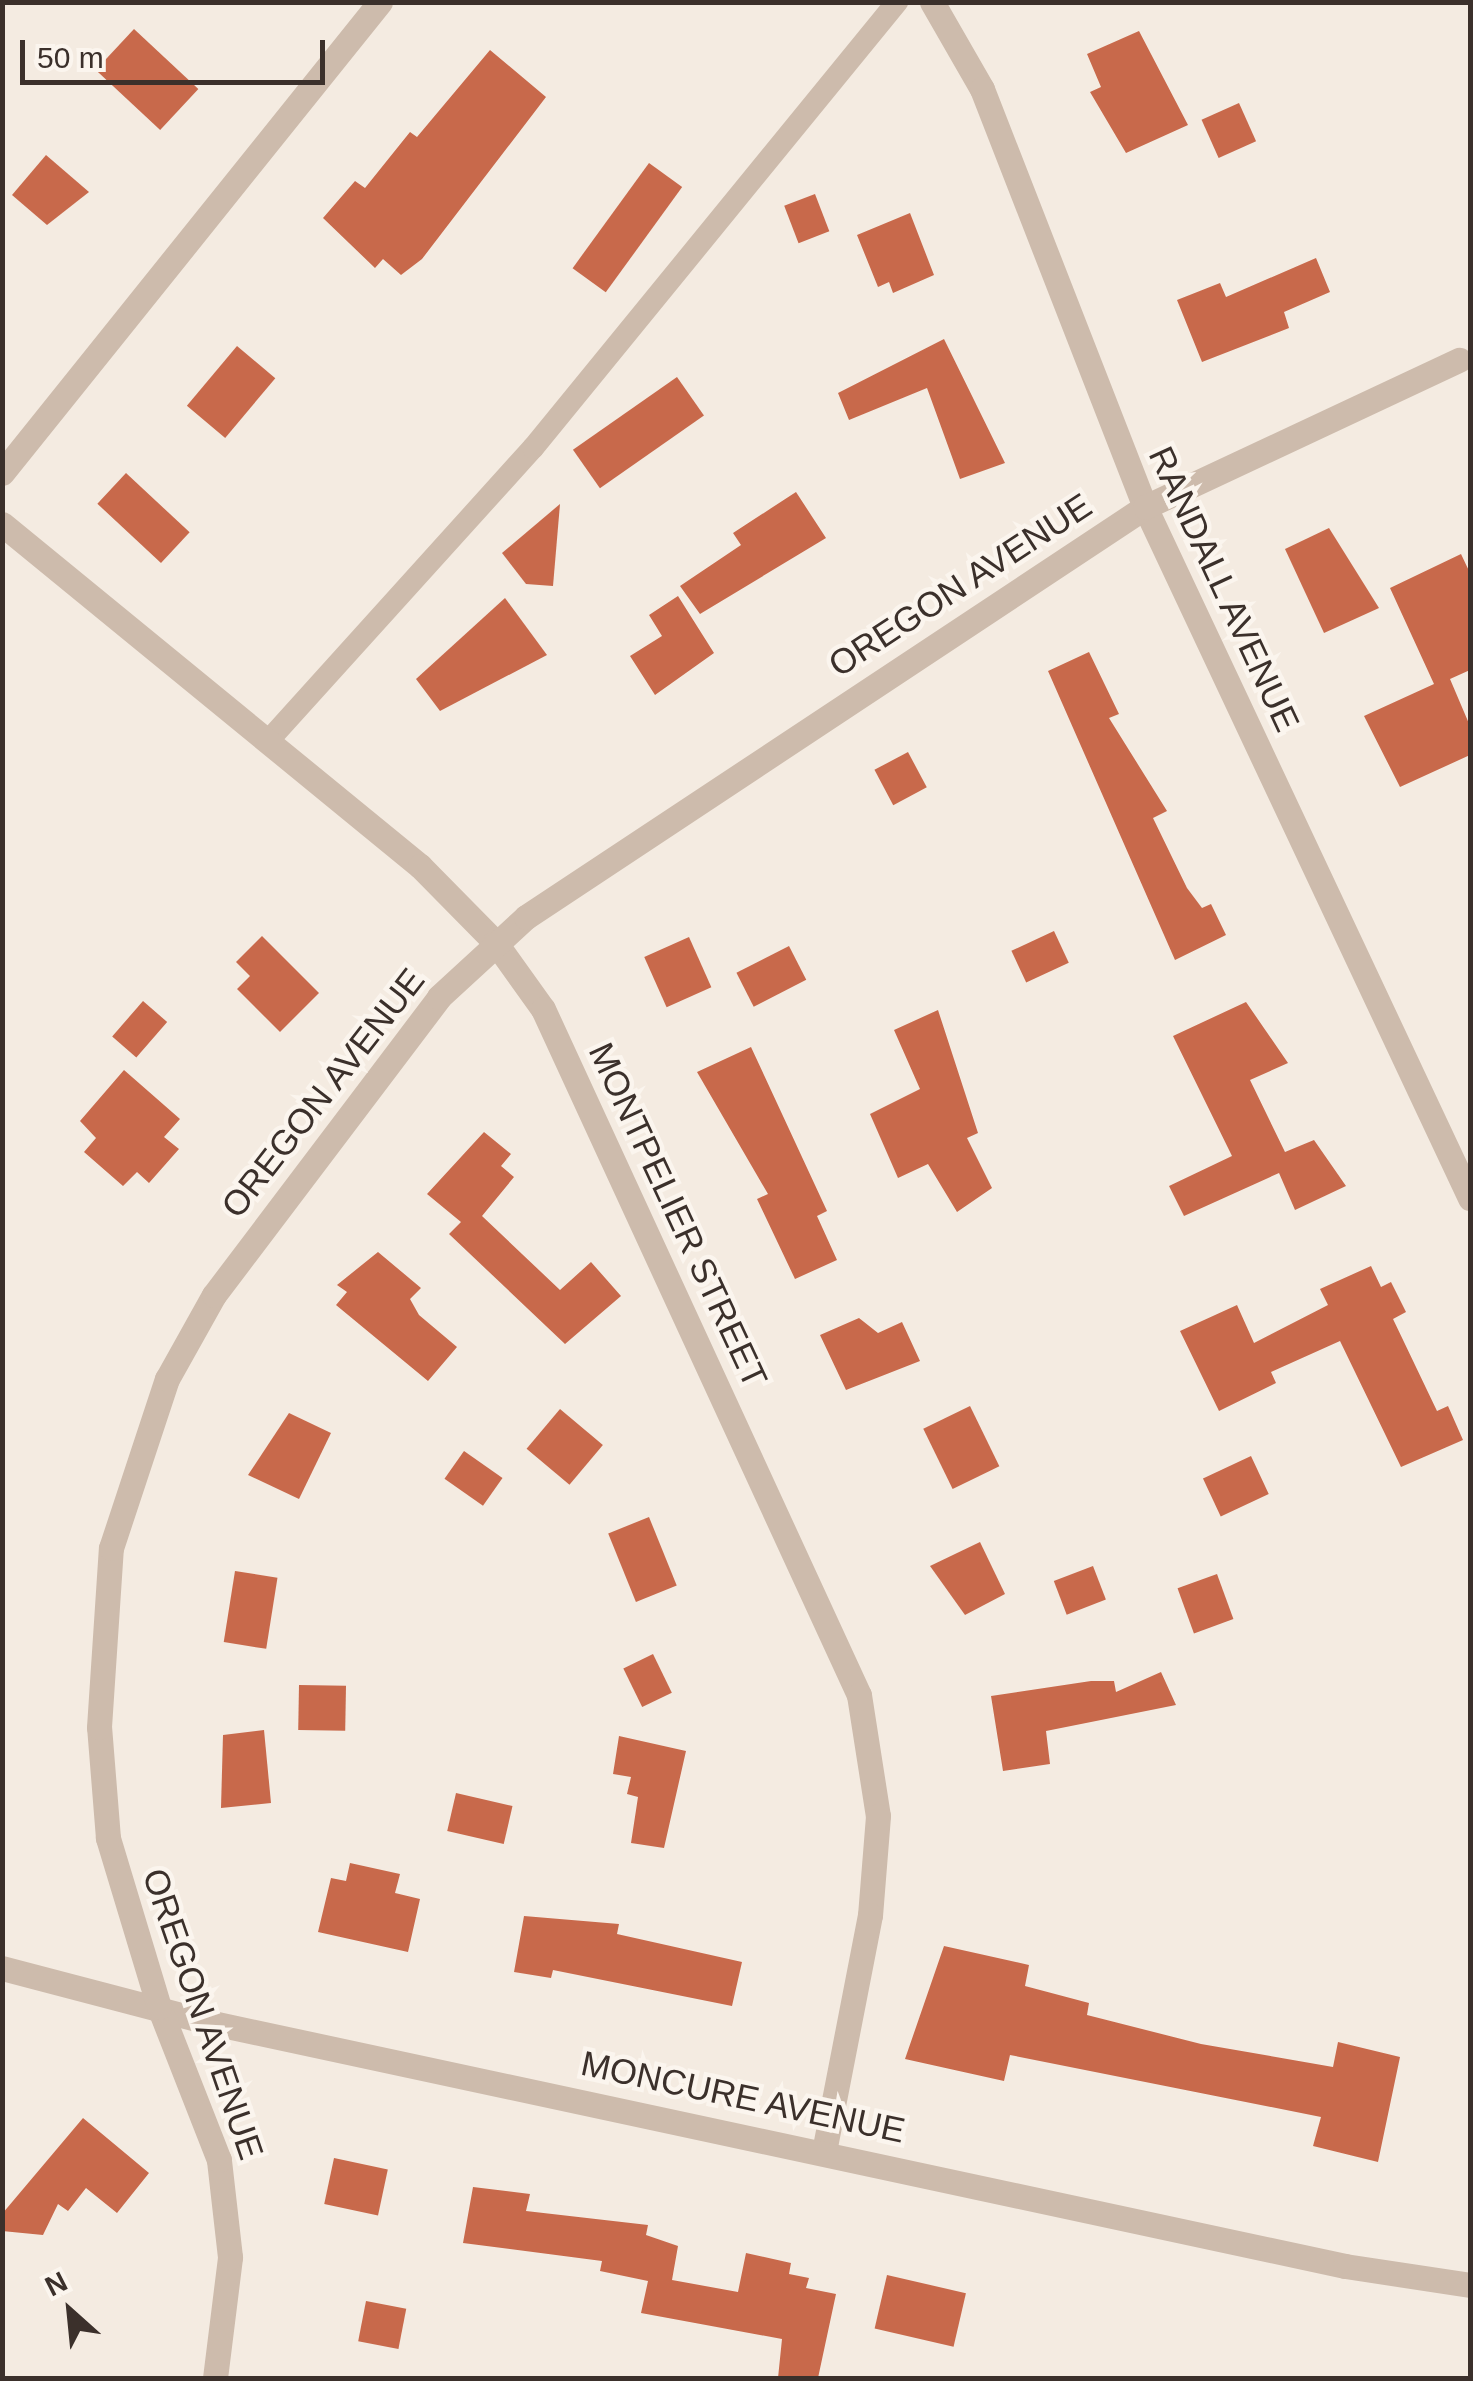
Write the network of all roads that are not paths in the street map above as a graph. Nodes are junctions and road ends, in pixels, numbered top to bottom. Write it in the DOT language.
graph roads {
  1 [pos="380,2"];
  2 [pos="896,2"];
  3 [pos="932,2"];
  4 [pos="1460,360"];
  5 [pos="2,474"];
  6 [pos="1145,507"];
  7 [pos="2,524"];
  8 [pos="269,740"];
  9 [pos="495,942"];
  10 [pos="1470,1198"];
  11 [pos="2,1968"];
  12 [pos="159,2007"];
  13 [pos="824,2150"];
  14 [pos="1470,2285"];
  15 [pos="214,2378"];
  1 -- 5 [label="street"];
  2 -- 8 [label="lane"];
  3 -- 6 [label="street, RANDALL AVENUE"];
  4 -- 6 [label="street, OREGON AVENUE"];
  6 -- 9 [label="street, OREGON AVENUE"];
  6 -- 10 [label="street, RANDALL AVENUE"];
  7 -- 8 [label="street, MONTPELIER STREET"];
  8 -- 9 [label="street, MONTPELIER STREET"];
  9 -- 12 [label="street, OREGON AVENUE"];
  9 -- 13 [label="street, MONTPELIER STREET"];
  11 -- 12 [label="street, MONCURE AVENUE"];
  12 -- 13 [label="street, MONCURE AVENUE"];
  12 -- 15 [label="street, OREGON AVENUE"];
  13 -- 14 [label="street, MONCURE AVENUE"];
}
